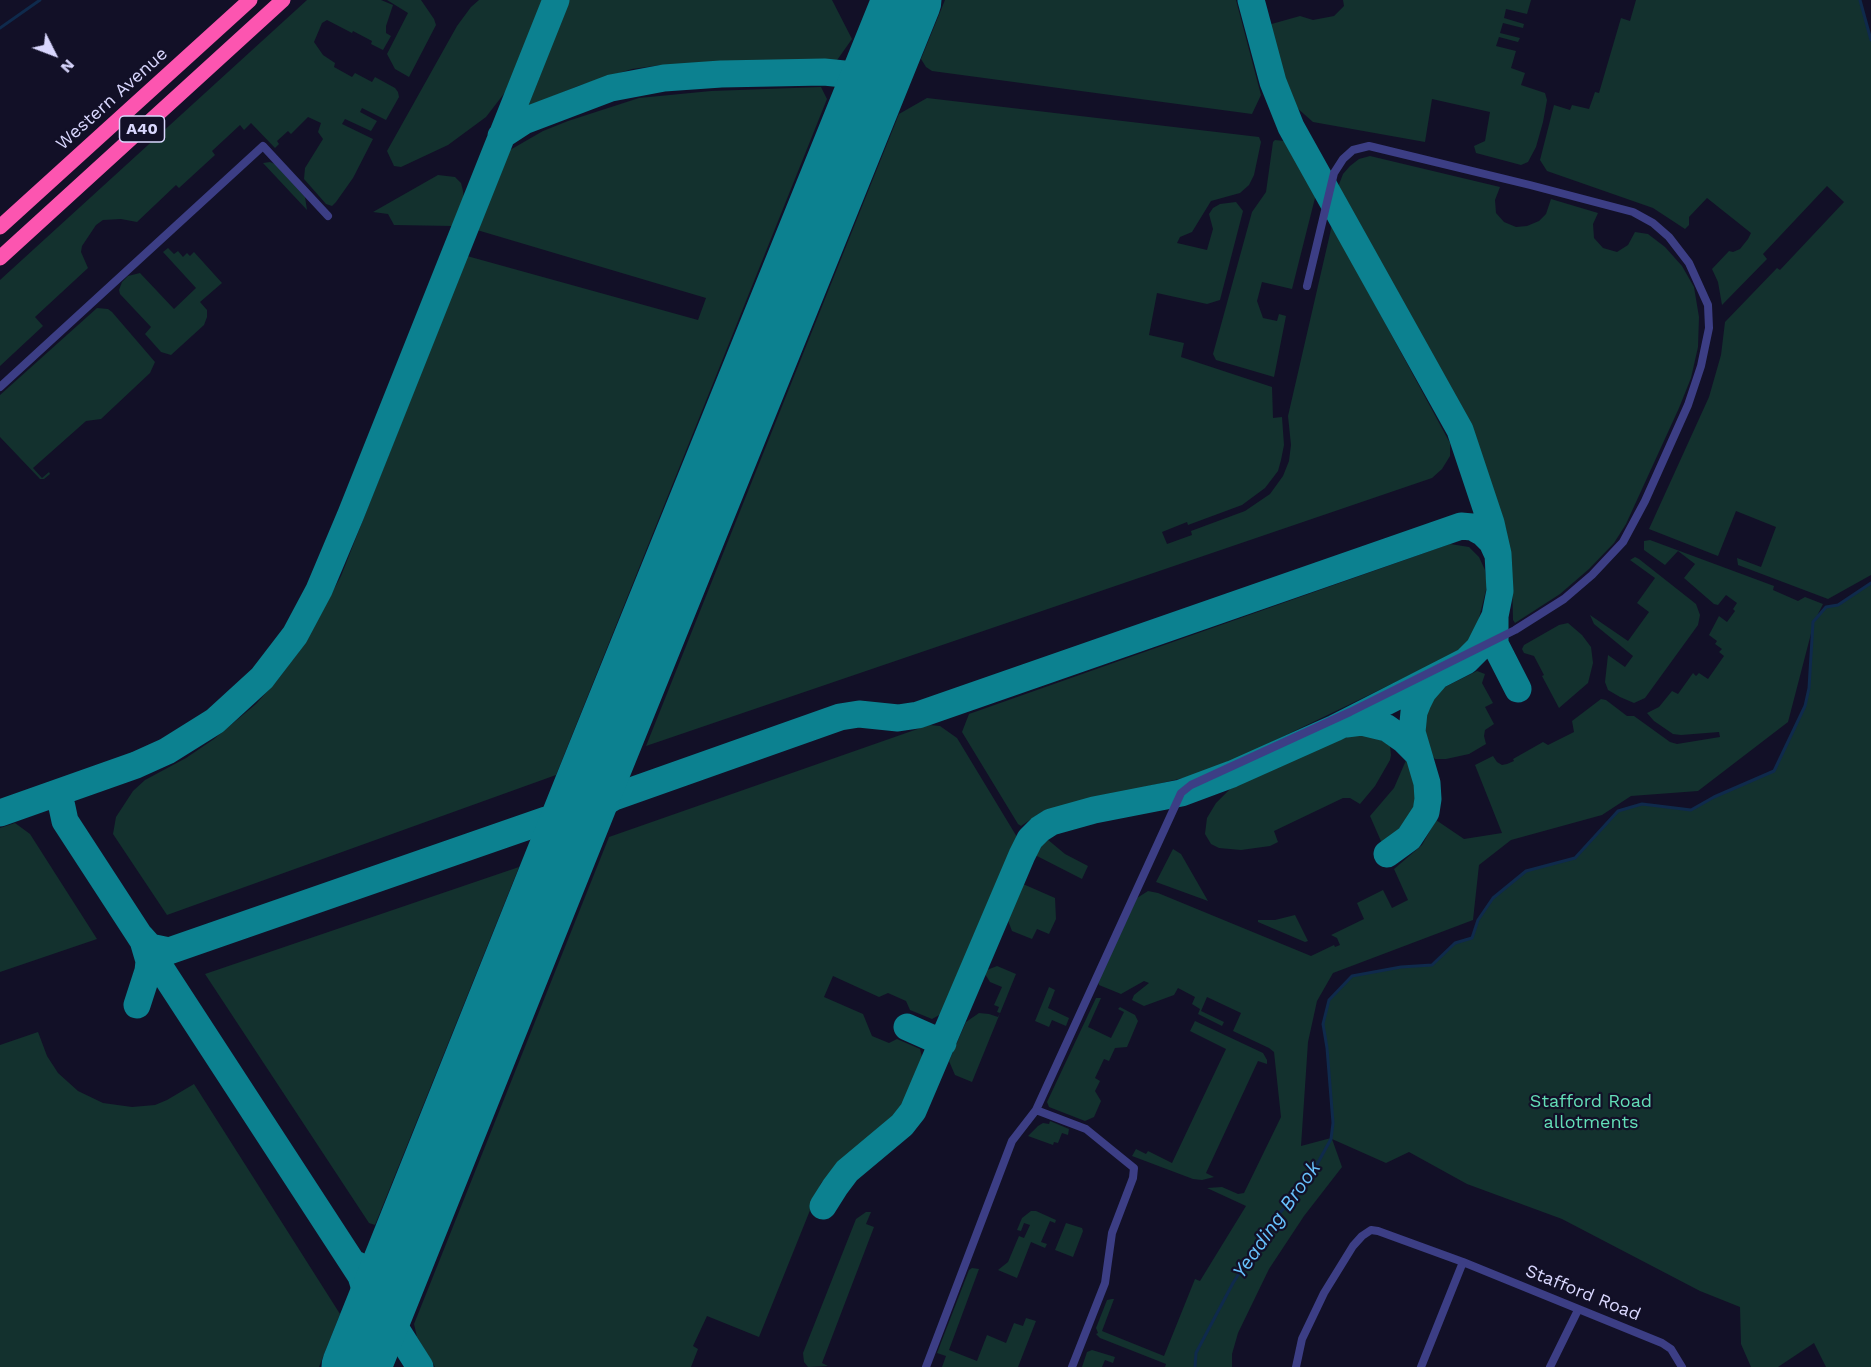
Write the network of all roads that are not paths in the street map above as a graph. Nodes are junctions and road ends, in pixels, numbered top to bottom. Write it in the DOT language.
graph roads {
  1 [pos="250,0"];
  2 [pos="284,0"];
  3 [pos="328,216"];
  4 [pos="0,227"];
  5 [pos="0,258"];
  6 [pos="1307,286"];
  7 [pos="0,387"];
  8 [pos="1036,1110"];
  9 [pos="1462,1262"];
  10 [pos="1578,1310"];
  11 [pos="926,1367"];
  12 [pos="1072,1367"];
  13 [pos="1296,1367"];
  14 [pos="1421,1367"];
  15 [pos="1550,1367"];
  16 [pos="1682,1367"];
  1 -- 4 [label="highway, Western Avenue / A40"];
  2 -- 5 [label="highway, A40"];
  3 -- 7 [label="street"];
  6 -- 8 [label="street"];
  8 -- 11 [label="street"];
  8 -- 12 [label="street"];
  9 -- 10 [label="street, Stafford Road"];
  9 -- 13 [label="street, Stafford Road"];
  9 -- 14 [label="street"];
  10 -- 15 [label="street"];
  10 -- 16 [label="street, Stafford Road"];
}
